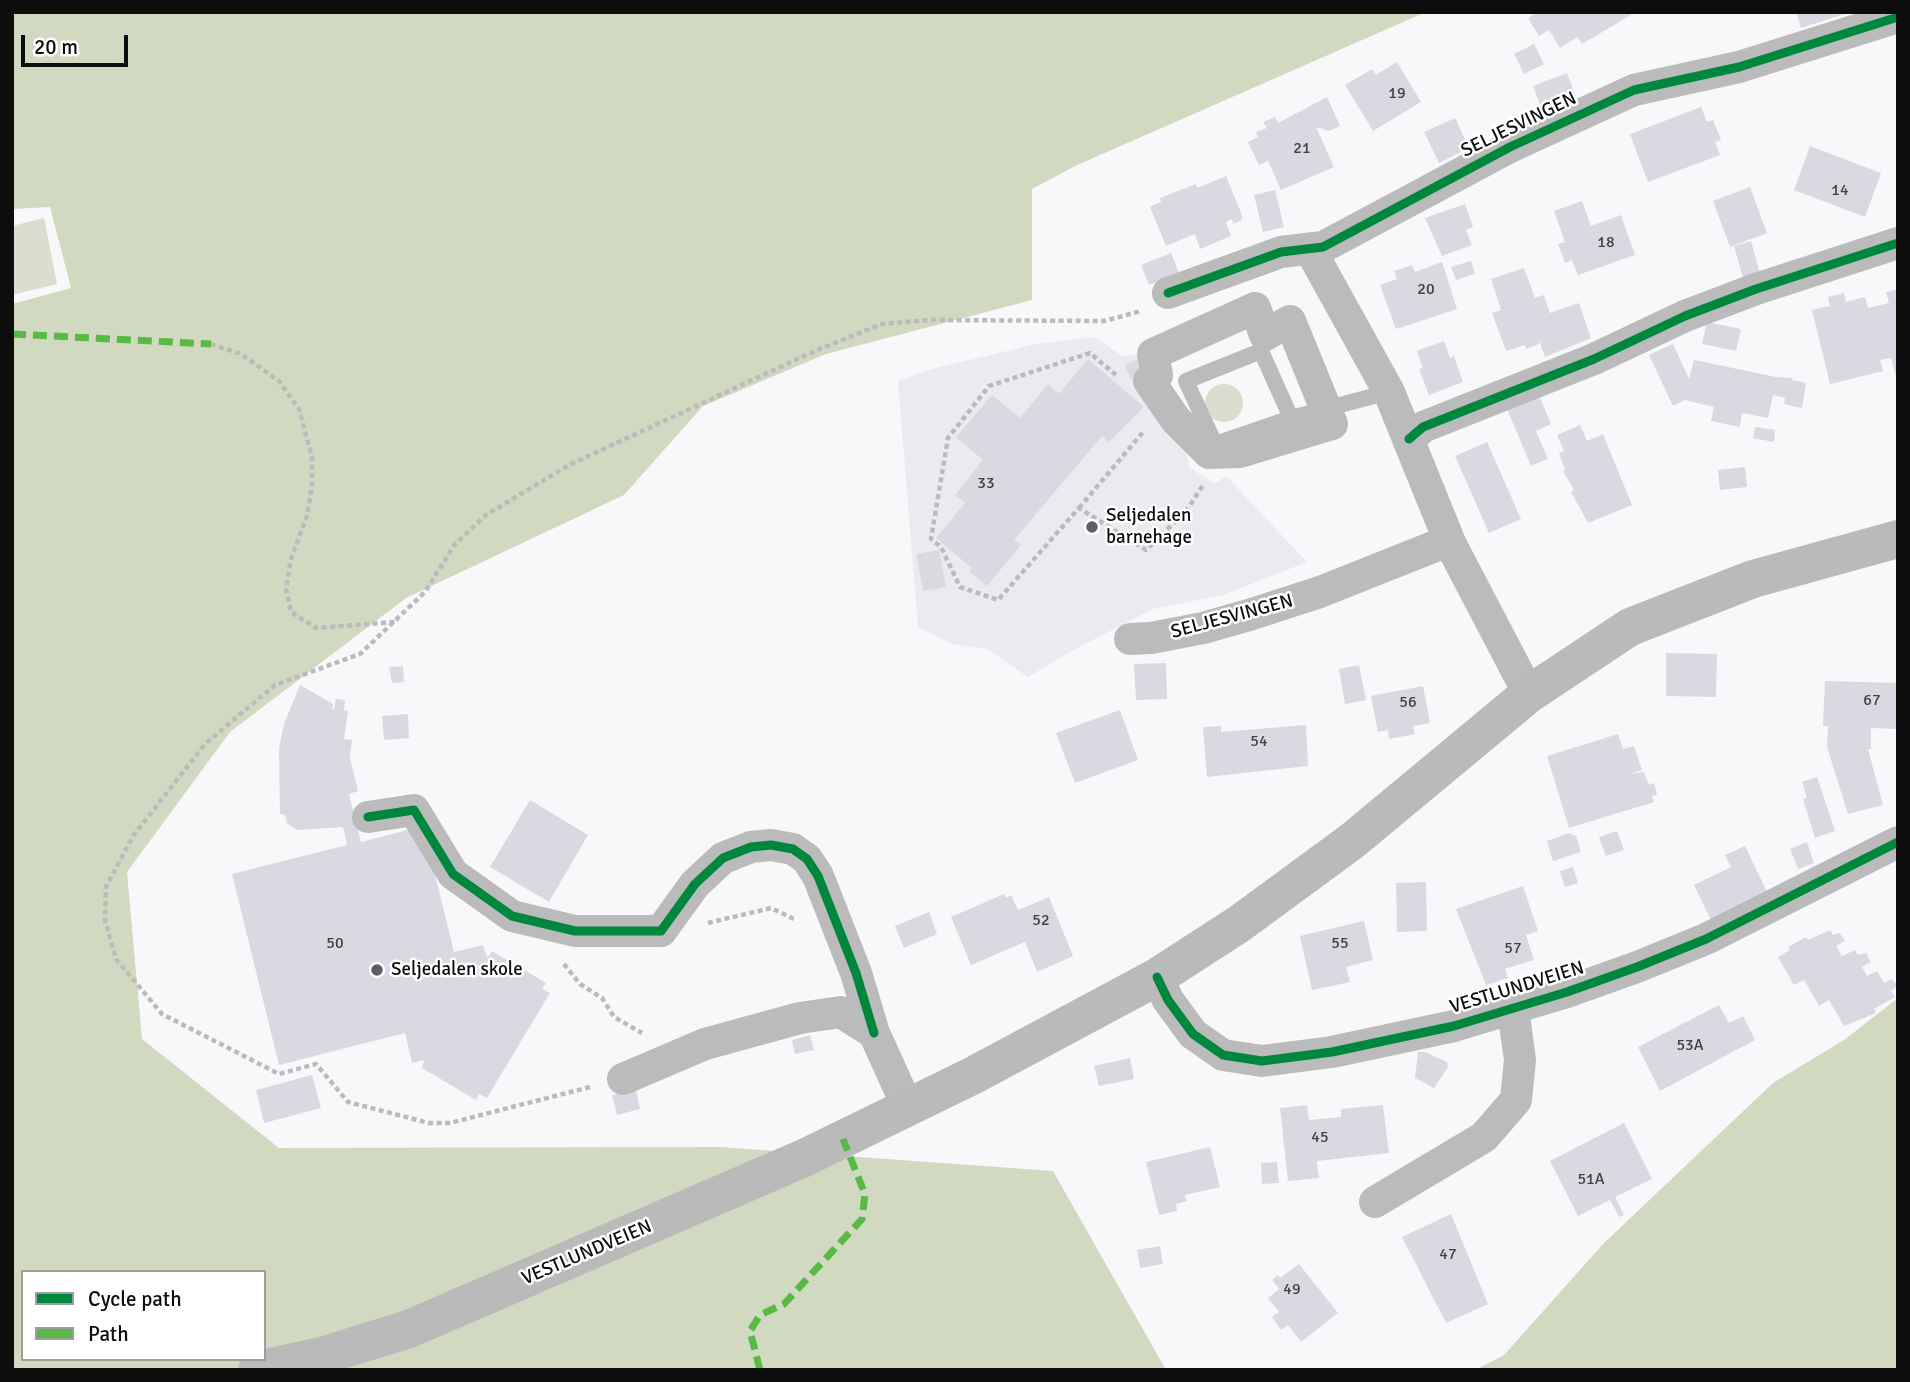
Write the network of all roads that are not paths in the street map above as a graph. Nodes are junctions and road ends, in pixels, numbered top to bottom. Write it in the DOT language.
graph roads {
  1 [pos="1898,17"];
  2 [pos="1898,243"];
  3 [pos="1311,251"];
  4 [pos="1168,293"];
  5 [pos="1390,392"];
  6 [pos="1326,409"];
  7 [pos="1291,418"];
  8 [pos="1409,439"];
  9 [pos="1898,538"];
  10 [pos="1451,545"];
  11 [pos="1130,639"];
  12 [pos="1529,694"];
  13 [pos="368,817"];
  14 [pos="1898,842"];
  15 [pos="1157,977"];
  16 [pos="1513,1009"];
  17 [pos="874,1034"];
  18 [pos="623,1079"];
  19 [pos="908,1108"];
  20 [pos="1375,1202"];
  21 [pos="257,1370"];
  1 -- 3 [label="street, SELJESVINGEN"];
  2 -- 8 [label="street"];
  3 -- 4 [label="street, SELJESVINGEN"];
  3 -- 5 [label="street"];
  5 -- 6 [label="lane"];
  5 -- 8 [label="street"];
  6 -- 6 [label="street"];
  6 -- 7 [label="lane"];
  7 -- 7 [label="lane"];
  8 -- 10 [label="street"];
  9 -- 12 [label="main road, VESTLUNDVEIEN"];
  10 -- 11 [label="street, SELJESVINGEN"];
  10 -- 12 [label="street"];
  12 -- 15 [label="main road, VESTLUNDVEIEN"];
  13 -- 17 [label="street"];
  14 -- 16 [label="street, VESTLUNDVEIEN"];
  15 -- 16 [label="street, VESTLUNDVEIEN"];
  15 -- 19 [label="main road, VESTLUNDVEIEN"];
  16 -- 20 [label="street"];
  17 -- 18 [label="street"];
  17 -- 19 [label="street"];
  19 -- 21 [label="main road, VESTLUNDVEIEN"];
}
